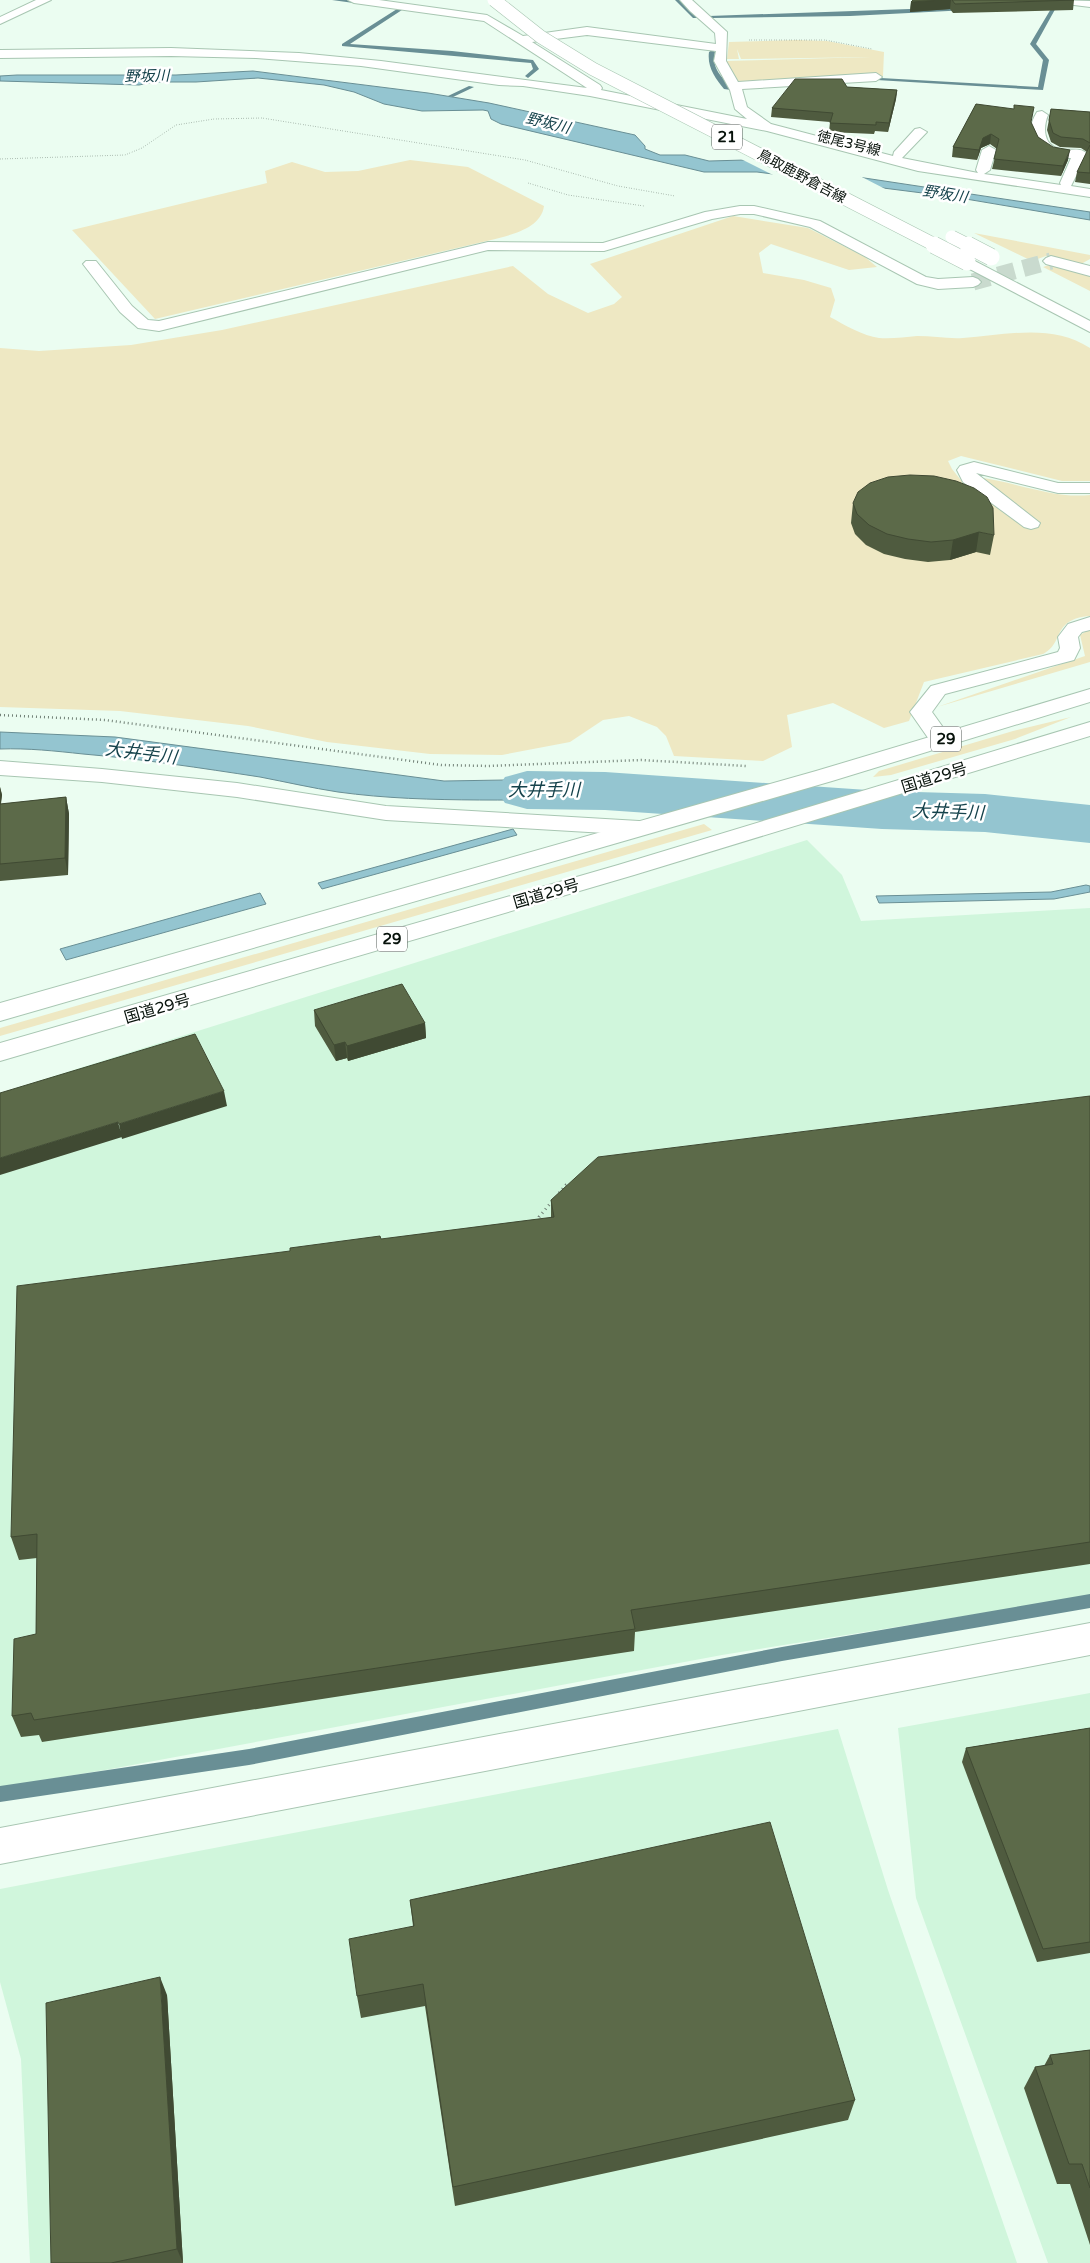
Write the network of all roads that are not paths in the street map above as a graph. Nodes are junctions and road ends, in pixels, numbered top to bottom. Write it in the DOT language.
graph roads {
  1 [pos="46,0"];
  2 [pos="354,0"];
  3 [pos="494,0"];
  4 [pos="686,0"];
  5 [pos="1058,0"];
  6 [pos="1090,4"];
  7 [pos="0,21"];
  8 [pos="552,23"];
  9 [pos="520,40"];
  10 [pos="581,43"];
  11 [pos="722,45"];
  12 [pos="0,54"];
  13 [pos="876,77"];
  14 [pos="733,86"];
  15 [pos="605,95"];
  16 [pos="678,96"];
  17 [pos="1042,115"];
  18 [pos="768,127"];
  19 [pos="920,132"];
  20 [pos="764,141"];
  21 [pos="989,150"];
  22 [pos="899,155"];
  23 [pos="982,170"];
  24 [pos="1068,183"];
  25 [pos="1090,187"];
  26 [pos="1090,192"];
  27 [pos="938,230"];
  28 [pos="1051,261"];
  29 [pos="91,264"];
  30 [pos="1007,266"];
  31 [pos="1087,267"];
  32 [pos="973,282"];
  33 [pos="1090,327"];
  34 [pos="1090,488"];
  35 [pos="1031,523"];
  36 [pos="1090,623"];
  37 [pos="1090,695"];
  38 [pos="1090,729"];
  39 [pos="941,740"];
  40 [pos="0,768"];
  41 [pos="639,828"];
  42 [pos="0,1012"];
  43 [pos="0,1052"];
  44 [pos="1090,1639"];
  45 [pos="0,1846"];
  1 -- 7 [label="main road"];
  2 -- 9 [label="main road"];
  3 -- 33 [label="main road, 鳥取鹿野倉吉線 / 21, bridge"];
  4 -- 11 [label="main road, 徳尾3号線"];
  5 -- 6 [label="main road"];
  8 -- 10 [label="main road"];
  9 -- 11 [label="main road"];
  9 -- 15 [label="main road"];
  11 -- 14 [label="main road, 徳尾3号線"];
  12 -- 15 [label="main road"];
  13 -- 14 [label="main road"];
  14 -- 18 [label="main road, 徳尾3号線"];
  15 -- 18 [label="main road"];
  16 -- 20 [label="main road, 鳥取鹿野倉吉線 / 21"];
  17 -- 24 [label="main road"];
  18 -- 22 [label="main road, 徳尾3号線"];
  18 -- 26 [label="main road"];
  19 -- 22 [label="main road"];
  21 -- 23 [label="main road"];
  22 -- 23 [label="main road, 徳尾3号線"];
  23 -- 24 [label="main road, 徳尾3号線"];
  24 -- 25 [label="main road, 徳尾3号線"];
  27 -- 30 [label="main road, bridge"];
  28 -- 31 [label="main road"];
  29 -- 32 [label="main road"];
  34 -- 35 [label="main road"];
  36 -- 39 [label="main road"];
  37 -- 39 [label="main road, 国道29号 / 29"];
  38 -- 43 [label="main road, 国道29号 / 29"];
  39 -- 41 [label="main road, 国道29号 / 29"];
  40 -- 41 [label="main road"];
  41 -- 42 [label="main road, 国道29号 / 29"];
  44 -- 45 [label="main road"];
}
